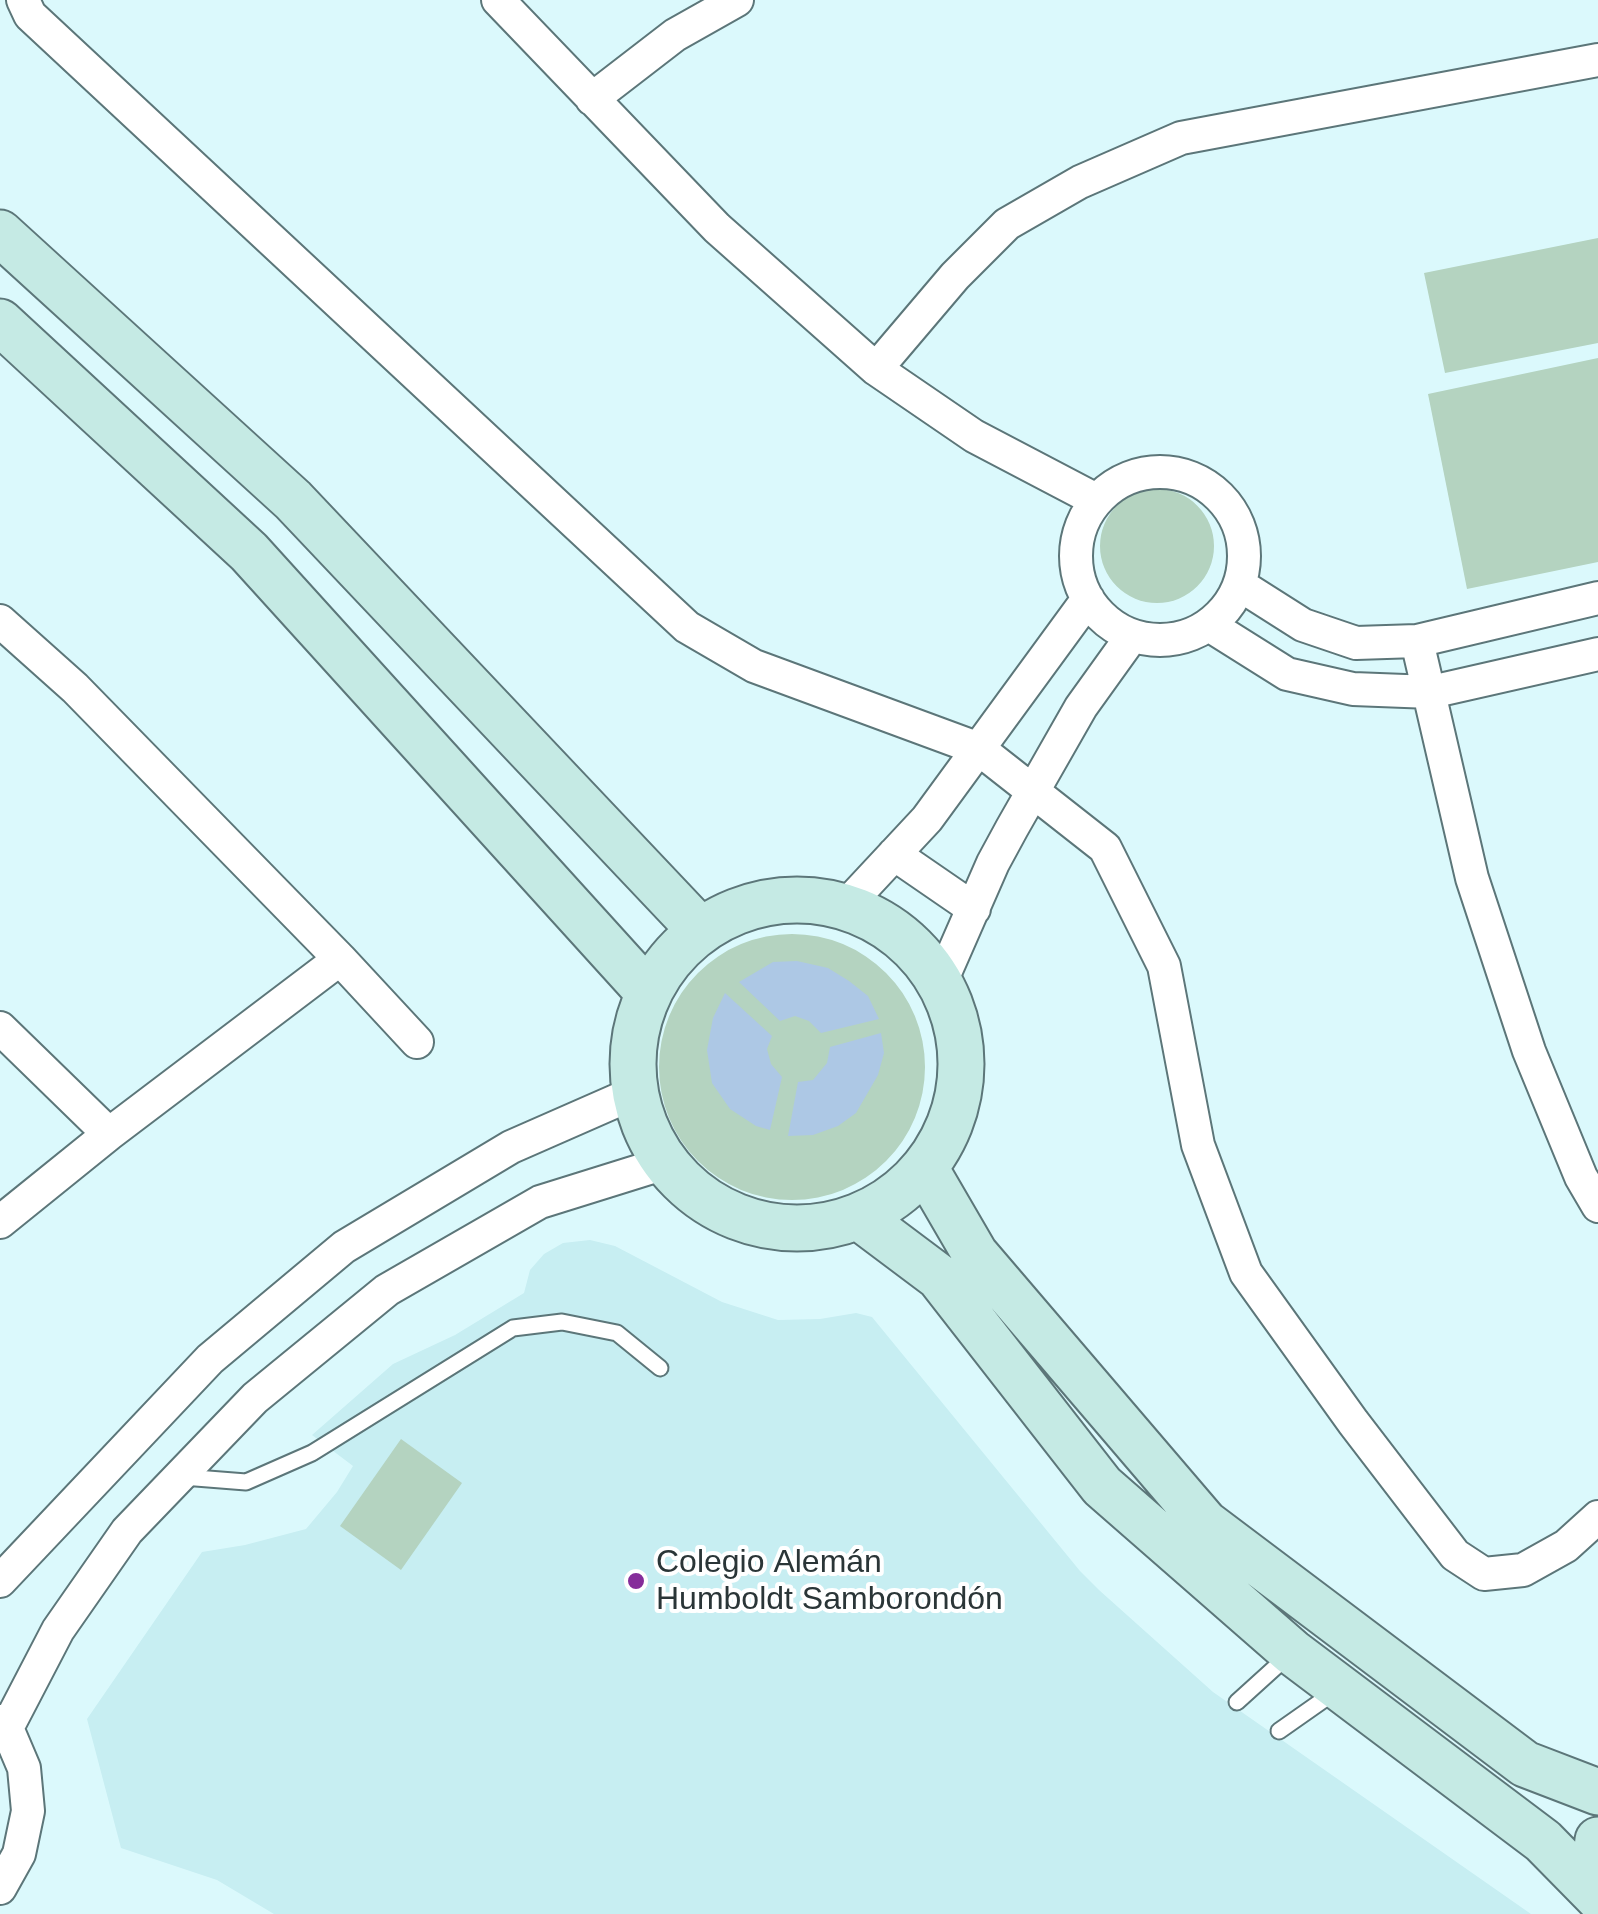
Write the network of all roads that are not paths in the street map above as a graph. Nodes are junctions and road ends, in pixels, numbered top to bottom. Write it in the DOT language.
graph roads {
  1 [pos="23,0"];
  2 [pos="498,0"];
  3 [pos="737,0"];
  4 [pos="1598,60"];
  5 [pos="592,98"];
  6 [pos="0,233"];
  7 [pos="0,322"];
  8 [pos="876,369"];
  9 [pos="1096,500"];
  10 [pos="1240,585"];
  11 [pos="1598,598"];
  12 [pos="1088,599"];
  13 [pos="0,621"];
  14 [pos="1209,626"];
  15 [pos="1132,636"];
  16 [pos="1418,641"];
  17 [pos="1598,654"];
  18 [pos="1431,692"];
  19 [pos="979,750"];
  20 [pos="1034,792"];
  21 [pos="894,854"];
  22 [pos="844,908"];
  23 [pos="974,908"];
  24 [pos="700,930"];
  25 [pos="340,959"];
  26 [pos="940,984"];
  27 [pos="648,992"];
  28 [pos="0,1028"];
  29 [pos="416,1042"];
  30 [pos="634,1093"];
  31 [pos="109,1134"];
  32 [pos="665,1163"];
  33 [pos="925,1168"];
  34 [pos="1598,1206"];
  35 [pos="859,1217"];
  36 [pos="0,1222"];
  37 [pos="660,1368"];
  38 [pos="179,1477"];
  39 [pos="1598,1517"];
  40 [pos="0,1581"];
  41 [pos="1292,1652"];
  42 [pos="1340,1689"];
  43 [pos="1238,1702"];
  44 [pos="4,1724"];
  45 [pos="1279,1731"];
  46 [pos="1598,1792"];
  47 [pos="1598,1840"];
  48 [pos="1598,1882"];
  49 [pos="0,1888"];
  50 [pos="1598,1897"];
  1 -- 19 [label="street"];
  2 -- 5 [label="street"];
  3 -- 5 [label="street"];
  4 -- 8 [label="street"];
  5 -- 8 [label="street"];
  6 -- 24 [label="street"];
  7 -- 27 [label="street"];
  8 -- 9 [label="street"];
  9 -- 10 [label="street"];
  9 -- 12 [label="street"];
  10 -- 14 [label="street"];
  10 -- 16 [label="street"];
  11 -- 16 [label="street"];
  12 -- 15 [label="street"];
  12 -- 19 [label="street"];
  13 -- 25 [label="street"];
  14 -- 15 [label="street"];
  14 -- 18 [label="street"];
  15 -- 20 [label="street"];
  16 -- 18 [label="street"];
  17 -- 18 [label="street"];
  18 -- 34 [label="street"];
  19 -- 20 [label="street"];
  19 -- 21 [label="street"];
  20 -- 23 [label="street"];
  20 -- 39 [label="street"];
  21 -- 22 [label="street"];
  21 -- 23 [label="street"];
  22 -- 24 [label="street"];
  22 -- 26 [label="street"];
  23 -- 26 [label="street"];
  24 -- 27 [label="street"];
  25 -- 29 [label="street"];
  25 -- 31 [label="street"];
  26 -- 33 [label="street"];
  27 -- 30 [label="street"];
  28 -- 31 [label="street"];
  30 -- 32 [label="street"];
  30 -- 40 [label="street"];
  31 -- 36 [label="street"];
  32 -- 35 [label="street"];
  32 -- 38 [label="street"];
  33 -- 35 [label="street"];
  33 -- 46 [label="street"];
  35 -- 41 [label="street"];
  37 -- 38 [label="lane"];
  38 -- 44 [label="street"];
  41 -- 42 [label="street"];
  41 -- 43 [label="lane"];
  42 -- 45 [label="lane"];
  42 -- 50 [label="street"];
  44 -- 49 [label="street"];
  47 -- 48 [label="street"];
}
